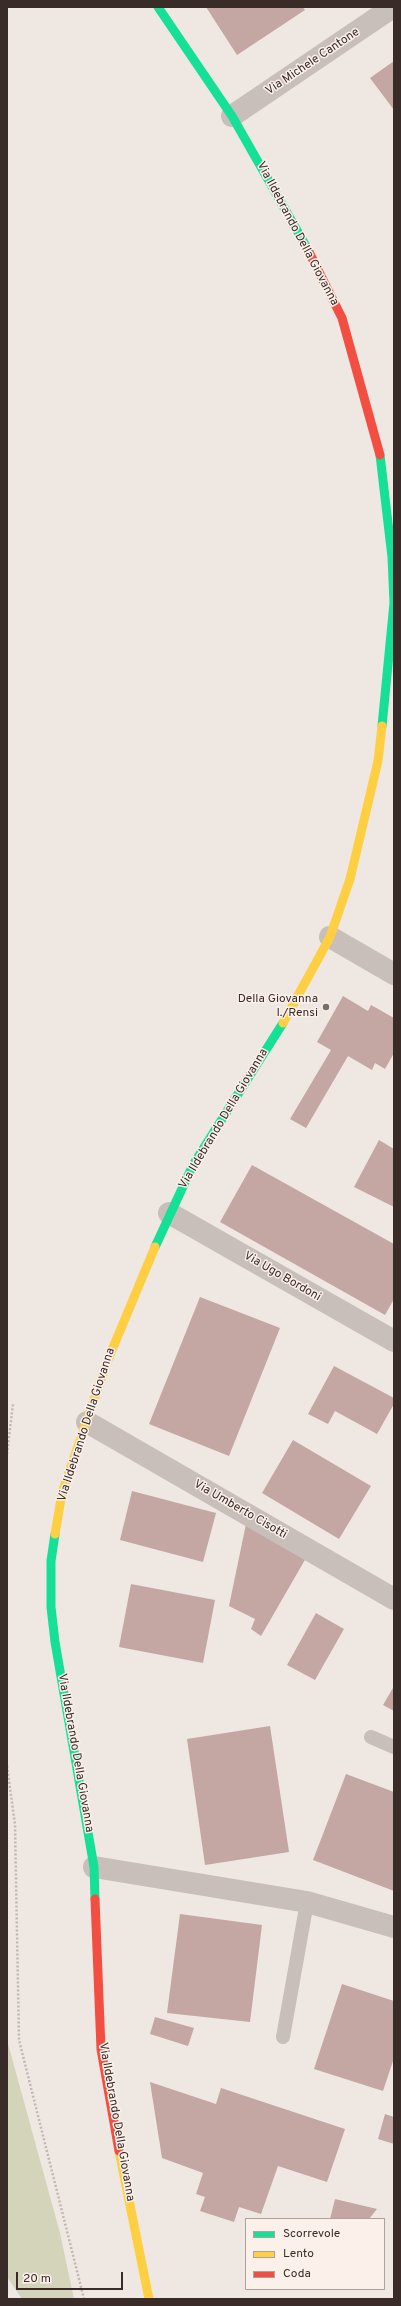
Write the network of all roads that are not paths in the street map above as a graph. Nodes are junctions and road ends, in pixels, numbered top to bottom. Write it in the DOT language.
graph roads {
  1 [pos="158,7"];
  2 [pos="394,7"];
  3 [pos="232,116"];
  4 [pos="394,603"];
  5 [pos="330,937"];
  6 [pos="394,974"];
  7 [pos="169,1213"];
  8 [pos="394,1341"];
  9 [pos="87,1422"];
  10 [pos="394,1599"];
  11 [pos="372,1737"];
  12 [pos="394,1747"];
  13 [pos="94,1867"];
  14 [pos="307,1902"];
  15 [pos="394,1926"];
  16 [pos="283,2037"];
  17 [pos="150,2299"];
  1 -- 3 [label="street, Via Ildebrando Della Giovanna"];
  2 -- 3 [label="street, Via Michele Cantone"];
  3 -- 4 [label="street, Via Ildebrando Della Giovanna"];
  4 -- 5 [label="street, Via Ildebrando Della Giovanna"];
  5 -- 6 [label="street"];
  5 -- 7 [label="street, Via Ildebrando Della Giovanna"];
  7 -- 8 [label="street, Via Ugo Bordoni"];
  7 -- 9 [label="street, Via Ildebrando Della Giovanna"];
  9 -- 10 [label="street, Via Umberto Cisotti"];
  9 -- 13 [label="street, Via Ildebrando Della Giovanna"];
  11 -- 12 [label="lane"];
  13 -- 14 [label="street"];
  13 -- 17 [label="street, Via Ildebrando Della Giovanna"];
  14 -- 15 [label="street"];
  14 -- 16 [label="lane"];
}
